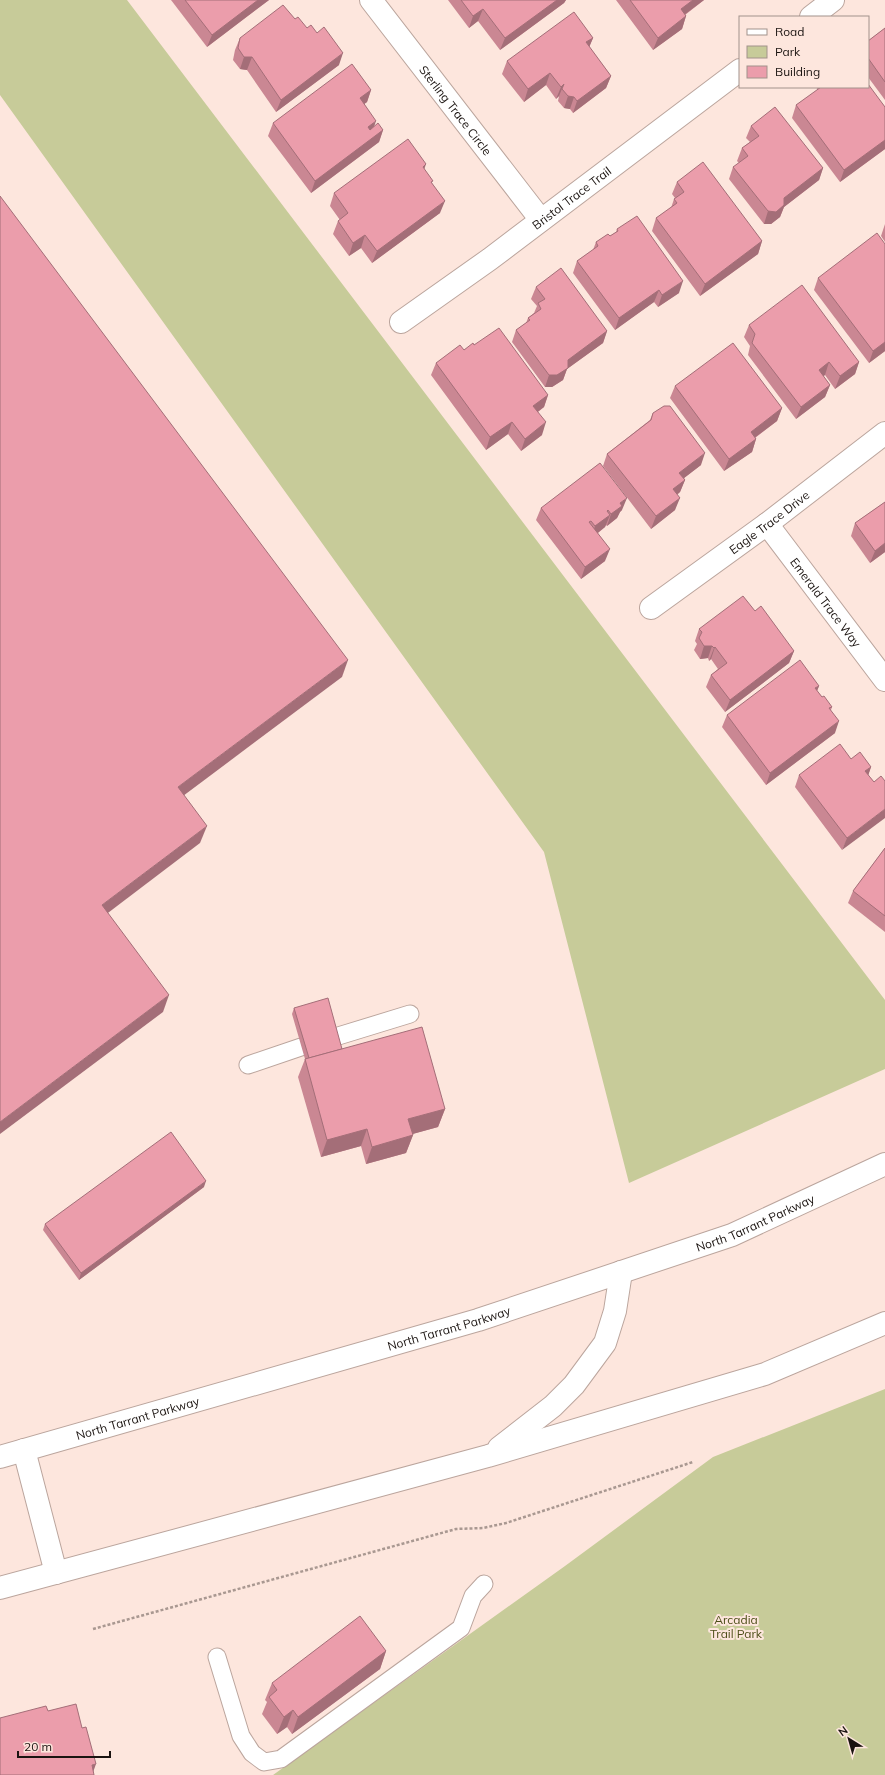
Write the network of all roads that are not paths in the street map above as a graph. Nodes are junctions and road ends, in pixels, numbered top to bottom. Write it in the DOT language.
graph roads {
  1 [pos="371,0"];
  2 [pos="833,0"];
  3 [pos="812,16"];
  4 [pos="739,71"];
  5 [pos="541,220"];
  6 [pos="401,322"];
  7 [pos="885,433"];
  8 [pos="767,524"];
  9 [pos="651,608"];
  10 [pos="885,680"];
  11 [pos="410,1014"];
  12 [pos="335,1037"];
  13 [pos="301,1047"];
  14 [pos="248,1065"];
  15 [pos="885,1164"];
  16 [pos="621,1272"];
  17 [pos="885,1323"];
  18 [pos="24,1450"];
  19 [pos="488,1456"];
  20 [pos="0,1457"];
  21 [pos="56,1573"];
  22 [pos="484,1584"];
  23 [pos="0,1588"];
  24 [pos="217,1657"];
  1 -- 5 [label="main road, Sterling Trace Circle"];
  2 -- 3 [label="main road"];
  4 -- 5 [label="main road, Bristol Trace Trail"];
  5 -- 6 [label="main road, Bristol Trace Trail"];
  7 -- 8 [label="main road, Eagle Trace Drive"];
  8 -- 9 [label="main road, Eagle Trace Drive"];
  8 -- 10 [label="main road, Emerald Trace Way"];
  11 -- 12 [label="lane"];
  13 -- 14 [label="lane"];
  15 -- 16 [label="main road, North Tarrant Parkway"];
  16 -- 18 [label="main road, North Tarrant Parkway"];
  16 -- 19 [label="main road"];
  17 -- 19 [label="main road"];
  18 -- 20 [label="main road, North Tarrant Parkway"];
  18 -- 21 [label="main road"];
  19 -- 21 [label="main road"];
  21 -- 23 [label="main road"];
  22 -- 24 [label="lane"];
}
